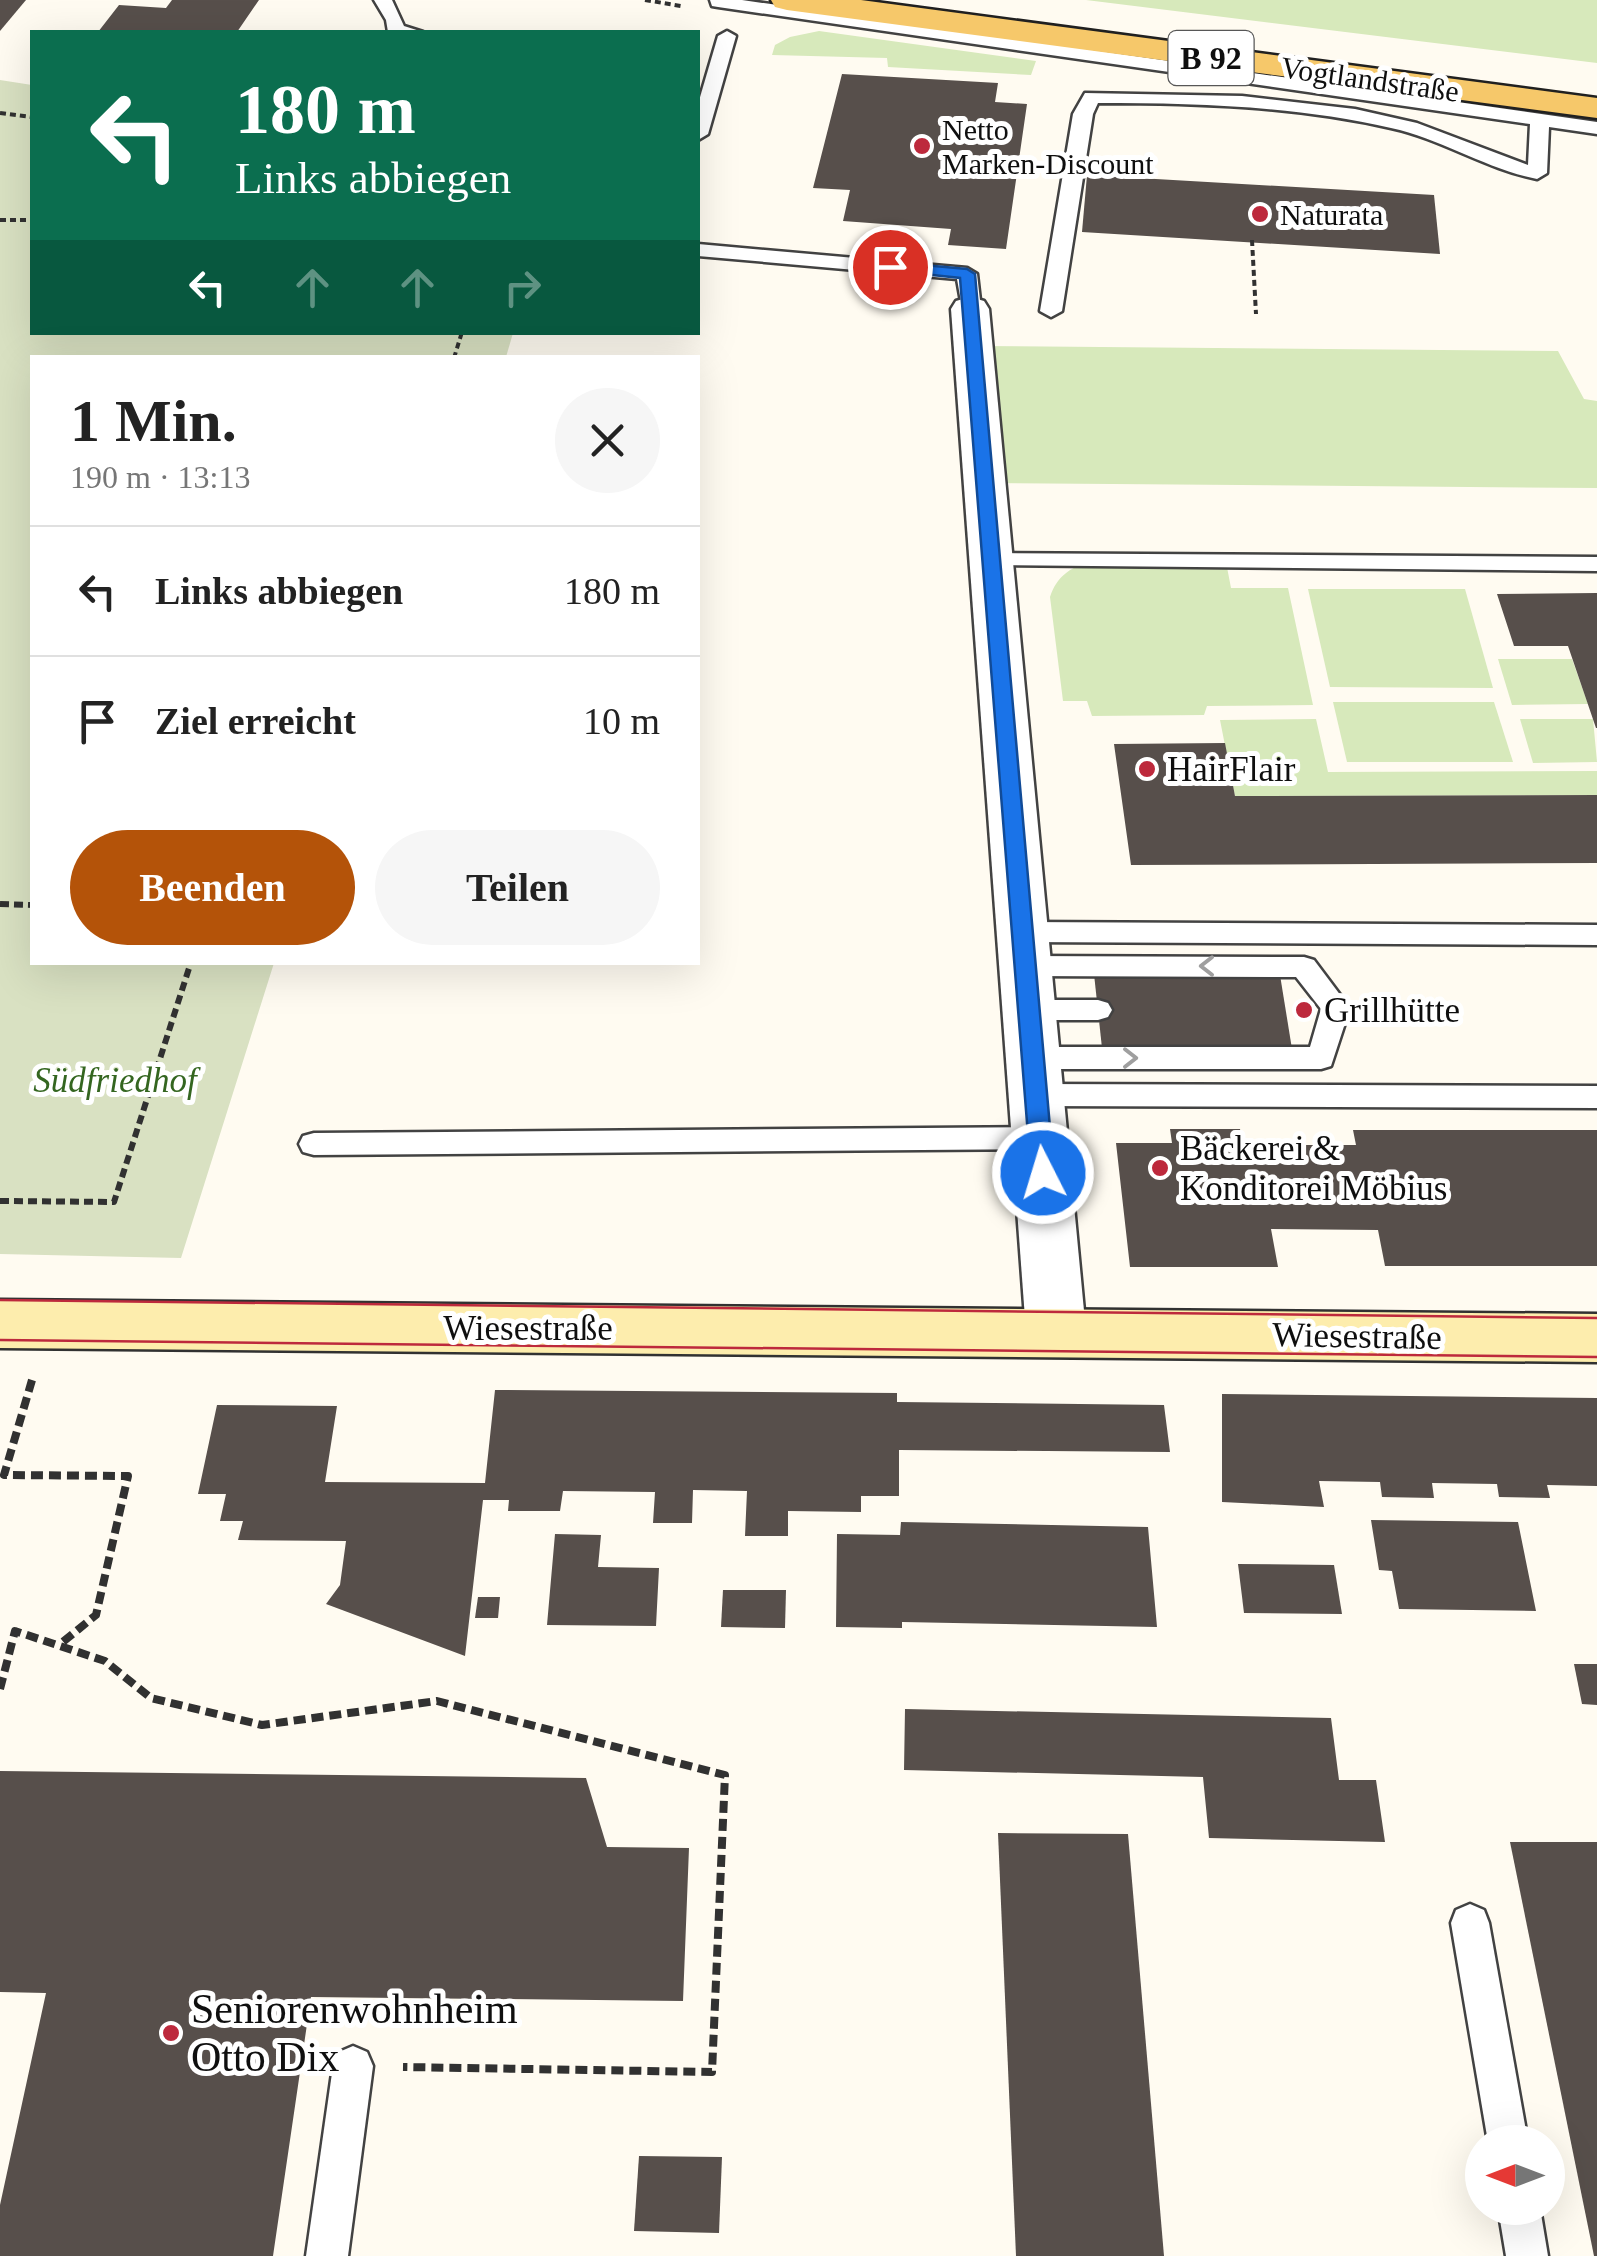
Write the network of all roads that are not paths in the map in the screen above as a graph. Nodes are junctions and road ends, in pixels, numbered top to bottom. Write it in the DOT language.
graph roads {
  1 [pos="383,0"];
  2 [pos="991,0"];
  3 [pos="713,1"];
  4 [pos="787,6"];
  5 [pos="395,30"];
  6 [pos="742,32"];
  7 [pos="700,61"];
  8 [pos="720,63"];
  9 [pos="1597,82"];
  10 [pos="1597,108"];
  11 [pos="1540,120"];
  12 [pos="700,128"];
  13 [pos="1597,128"];
  14 [pos="700,250"];
  15 [pos="970,310"];
  16 [pos="1051,311"];
  17 [pos="989,560"];
  18 [pos="1597,564"];
  19 [pos="1597,935"];
  20 [pos="1098,1010"];
  21 [pos="1031,1033"];
  22 [pos="1597,1097"];
  23 [pos="314,1144"];
  24 [pos="24,1324"];
  25 [pos="1056,1332"];
  26 [pos="1597,1338"];
  27 [pos="1470,1923"];
  28 [pos="353,2066"];
  29 [pos="1505,2125"];
  30 [pos="1522,2225"];
  31 [pos="327,2256"];
  32 [pos="1527,2256"];
  1 -- 5 [label="lane"];
  2 -- 9 [label="main road, Vogtlandstraße / B 92"];
  3 -- 4 [label="lane"];
  3 -- 6 [label="lane"];
  4 -- 6 [label="lane"];
  4 -- 10 [label="main road, Vogtlandstraße / B 92"];
  4 -- 11 [label="lane"];
  6 -- 8 [label="lane"];
  7 -- 8 [label="lane"];
  8 -- 12 [label="lane"];
  11 -- 13 [label="lane"];
  11 -- 16 [label="lane"];
  14 -- 15 [label="lane"];
  15 -- 17 [label="street"];
  17 -- 18 [label="lane"];
  17 -- 21 [label="street"];
  19 -- 21 [label="lane"];
  20 -- 21 [label="lane"];
  21 -- 21 [label="lane, one-way"];
  21 -- 22 [label="lane"];
  21 -- 23 [label="lane"];
  21 -- 25 [label="street"];
  24 -- 25 [label="street, Wiesestraße"];
  25 -- 26 [label="street, Wiesestraße"];
  27 -- 29 [label="lane"];
  28 -- 31 [label="lane"];
  30 -- 32 [label="lane"];
}
